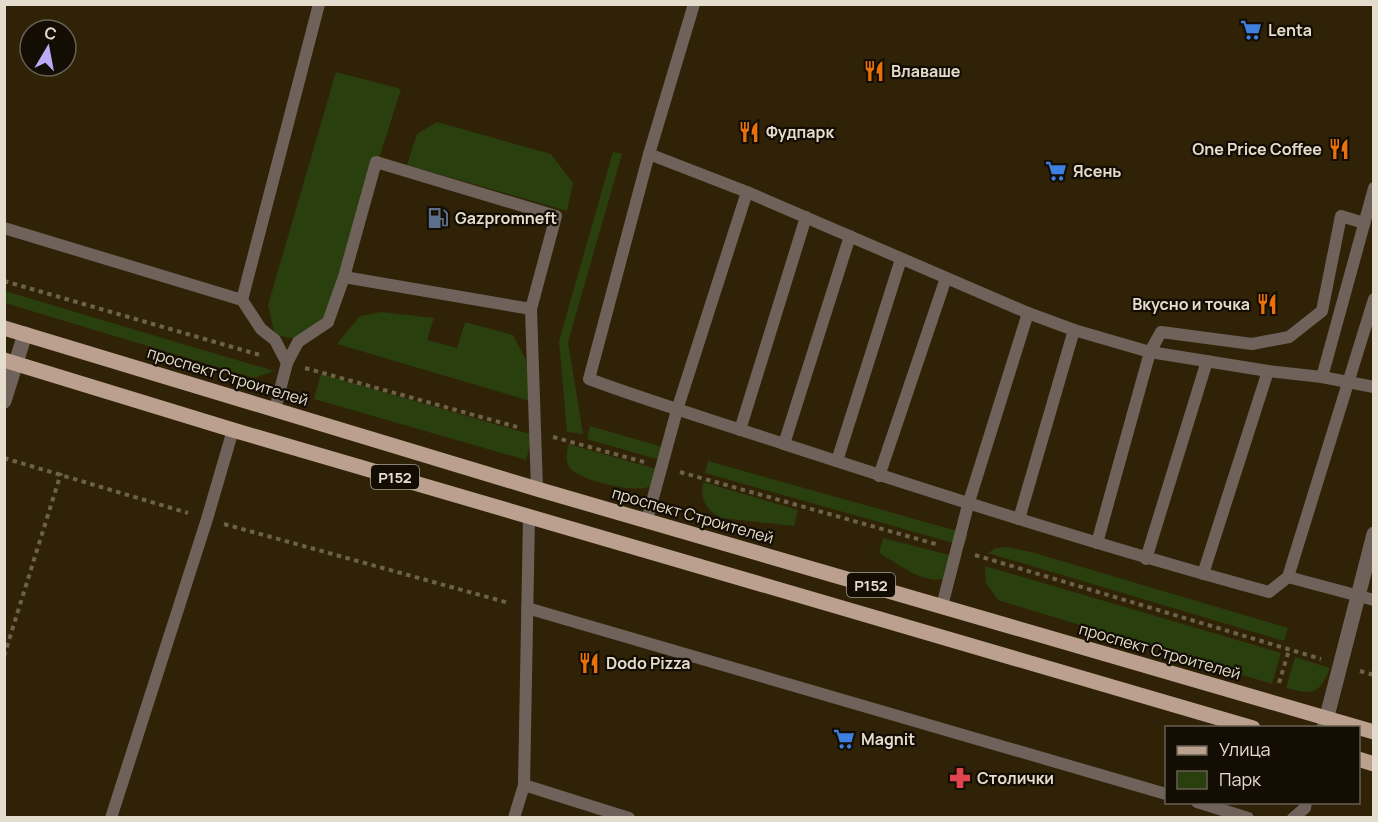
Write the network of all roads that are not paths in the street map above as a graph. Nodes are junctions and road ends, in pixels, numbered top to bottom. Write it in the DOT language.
graph roads {
  1 [pos="319,4"];
  2 [pos="694,4"];
  3 [pos="649,154"];
  4 [pos="1374,188"];
  5 [pos="747,192"];
  6 [pos="806,217"];
  7 [pos="1364,223"];
  8 [pos="4,228"];
  9 [pos="850,236"];
  10 [pos="901,258"];
  11 [pos="344,277"];
  12 [pos="946,278"];
  13 [pos="242,300"];
  14 [pos="1374,300"];
  15 [pos="531,309"];
  16 [pos="1028,313"];
  17 [pos="4,328"];
  18 [pos="1074,330"];
  19 [pos="25,334"];
  20 [pos="1150,352"];
  21 [pos="10,361"];
  22 [pos="1207,361"];
  23 [pos="287,363"];
  24 [pos="1268,370"];
  25 [pos="1322,377"];
  26 [pos="1349,382"];
  27 [pos="1374,387"];
  28 [pos="4,401"];
  29 [pos="275,409"];
  30 [pos="676,410"];
  31 [pos="233,430"];
  32 [pos="740,430"];
  33 [pos="784,444"];
  34 [pos="837,461"];
  35 [pos="879,476"];
  36 [pos="537,489"];
  37 [pos="968,505"];
  38 [pos="529,517"];
  39 [pos="1019,519"];
  40 [pos="647,520"];
  41 [pos="1374,534"];
  42 [pos="1097,543"];
  43 [pos="1371,553"];
  44 [pos="1146,559"];
  45 [pos="1203,574"];
  46 [pos="1288,577"];
  47 [pos="1358,596"];
  48 [pos="1374,600"];
  49 [pos="942,606"];
  50 [pos="527,608"];
  51 [pos="1325,722"];
  52 [pos="1246,726"];
  53 [pos="1345,726"];
  54 [pos="524,785"];
  55 [pos="1165,793"];
  56 [pos="1203,804"];
  57 [pos="1306,804"];
  58 [pos="111,818"];
  59 [pos="514,818"];
  60 [pos="629,818"];
  61 [pos="1248,818"];
  62 [pos="1293,818"];
  1 -- 13 [label="lane"];
  2 -- 3 [label="lane"];
  3 -- 5 [label="lane"];
  3 -- 30 [label="lane"];
  4 -- 7 [label="lane"];
  5 -- 6 [label="lane"];
  5 -- 30 [label="lane"];
  6 -- 9 [label="lane"];
  6 -- 32 [label="lane"];
  7 -- 20 [label="lane"];
  7 -- 25 [label="lane"];
  8 -- 13 [label="lane"];
  9 -- 10 [label="lane"];
  9 -- 33 [label="lane"];
  10 -- 12 [label="lane"];
  10 -- 34 [label="lane"];
  11 -- 15 [label="lane"];
  11 -- 15 [label="lane"];
  11 -- 23 [label="lane"];
  12 -- 16 [label="lane"];
  12 -- 35 [label="lane"];
  13 -- 23 [label="lane"];
  14 -- 26 [label="lane"];
  15 -- 36 [label="lane"];
  16 -- 18 [label="lane"];
  16 -- 37 [label="lane"];
  17 -- 19 [label="main road, проспект Строителей / Р152"];
  18 -- 20 [label="lane"];
  18 -- 39 [label="lane"];
  19 -- 21 [label="street"];
  19 -- 29 [label="main road, проспект Строителей / Р152"];
  20 -- 22 [label="lane"];
  20 -- 42 [label="lane"];
  21 -- 28 [label="street"];
  21 -- 31 [label="main road, Р152"];
  22 -- 24 [label="lane"];
  22 -- 44 [label="lane"];
  23 -- 29 [label="lane"];
  24 -- 25 [label="lane"];
  24 -- 45 [label="lane"];
  25 -- 26 [label="lane"];
  26 -- 27 [label="lane"];
  26 -- 46 [label="lane"];
  29 -- 36 [label="main road, проспект Строителей / Р152"];
  30 -- 32 [label="lane"];
  30 -- 40 [label="lane"];
  31 -- 38 [label="main road, Р152"];
  31 -- 58 [label="lane"];
  32 -- 33 [label="lane"];
  33 -- 34 [label="lane"];
  34 -- 35 [label="lane"];
  35 -- 37 [label="lane"];
  36 -- 40 [label="main road, проспект Строителей / Р152"];
  37 -- 39 [label="lane"];
  37 -- 49 [label="lane"];
  38 -- 50 [label="lane"];
  38 -- 52 [label="main road, Р152"];
  39 -- 42 [label="lane"];
  40 -- 49 [label="main road, проспект Строителей / Р152"];
  41 -- 43 [label="street"];
  42 -- 44 [label="lane"];
  43 -- 47 [label="street"];
  44 -- 45 [label="lane"];
  45 -- 46 [label="lane"];
  46 -- 47 [label="lane"];
  47 -- 48 [label="lane"];
  47 -- 51 [label="street"];
  49 -- 51 [label="main road, проспект Строителей / Р152"];
  50 -- 54 [label="lane"];
  50 -- 55 [label="lane"];
  51 -- 53 [label="main road, проспект Строителей / Р152"];
  54 -- 59 [label="lane"];
  54 -- 60 [label="lane"];
  56 -- 61 [label="lane"];
  57 -- 62 [label="lane"];
}
